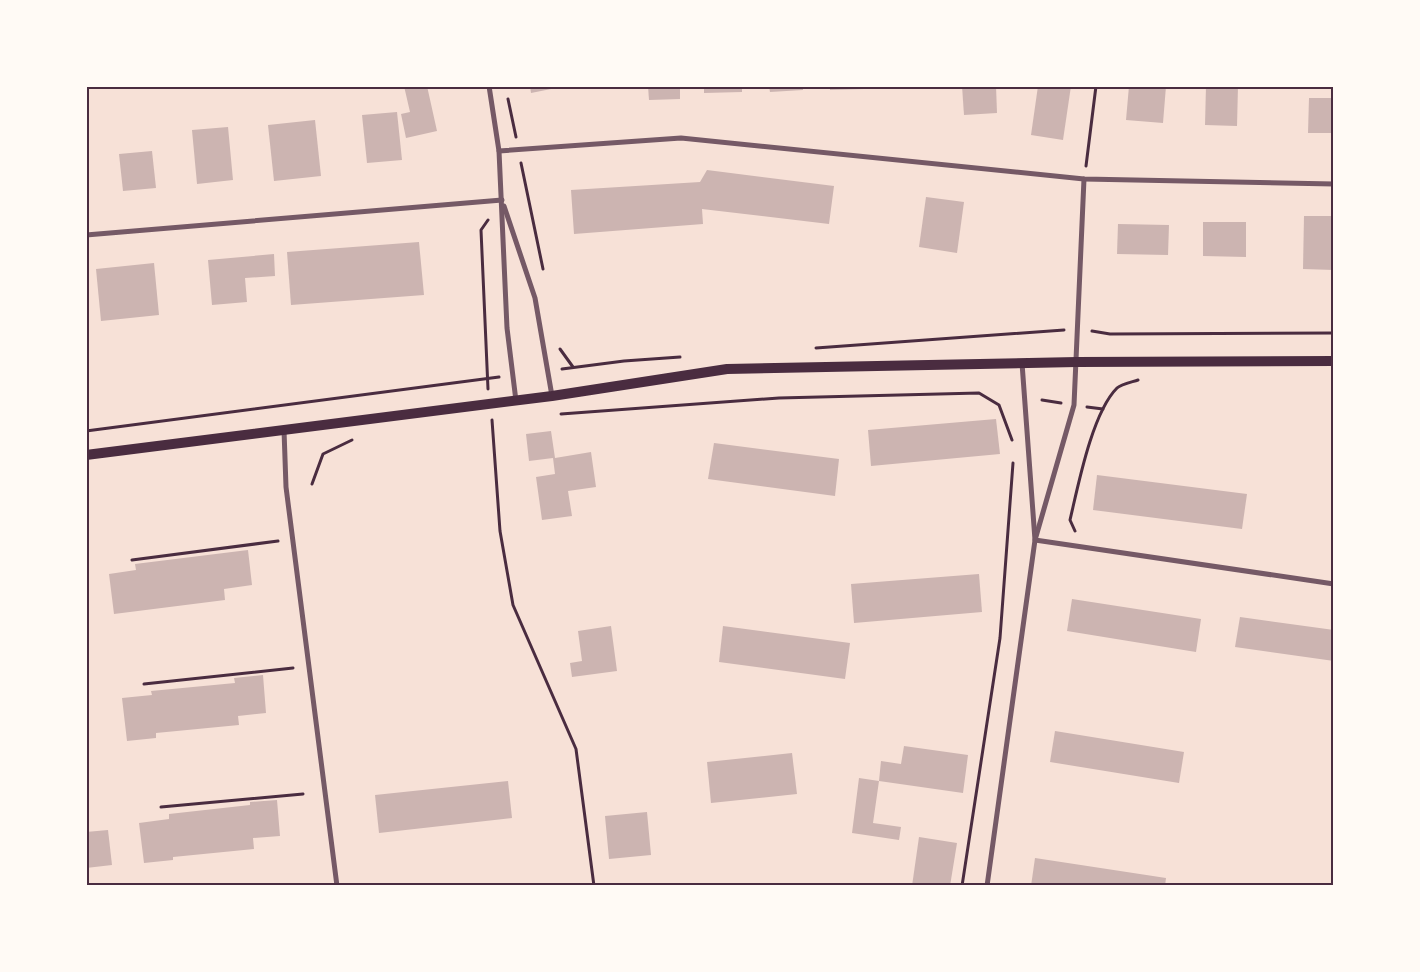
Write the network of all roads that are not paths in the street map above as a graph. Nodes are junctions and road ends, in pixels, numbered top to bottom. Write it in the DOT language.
graph roads {
  1 [pos="489,86"];
  2 [pos="499,150"];
  3 [pos="1084,179"];
  4 [pos="1334,184"];
  5 [pos="502,200"];
  6 [pos="86,235"];
  7 [pos="1334,361"];
  8 [pos="1077,362"];
  9 [pos="1022,363"];
  10 [pos="552,396"];
  11 [pos="516,400"];
  12 [pos="284,430"];
  13 [pos="86,455"];
  14 [pos="1036,540"];
  15 [pos="1334,584"];
  16 [pos="337,886"];
  17 [pos="988,886"];
  1 -- 2 [label="street"];
  2 -- 3 [label="street"];
  2 -- 5 [label="street"];
  3 -- 4 [label="street"];
  3 -- 8 [label="street"];
  5 -- 6 [label="street"];
  5 -- 10 [label="street"];
  5 -- 11 [label="street"];
  7 -- 8 [label="main road"];
  8 -- 9 [label="main road"];
  8 -- 14 [label="street"];
  9 -- 10 [label="main road"];
  9 -- 14 [label="street"];
  10 -- 11 [label="main road"];
  11 -- 12 [label="main road"];
  12 -- 13 [label="main road"];
  12 -- 16 [label="street"];
  14 -- 15 [label="street"];
  14 -- 17 [label="street"];
}
